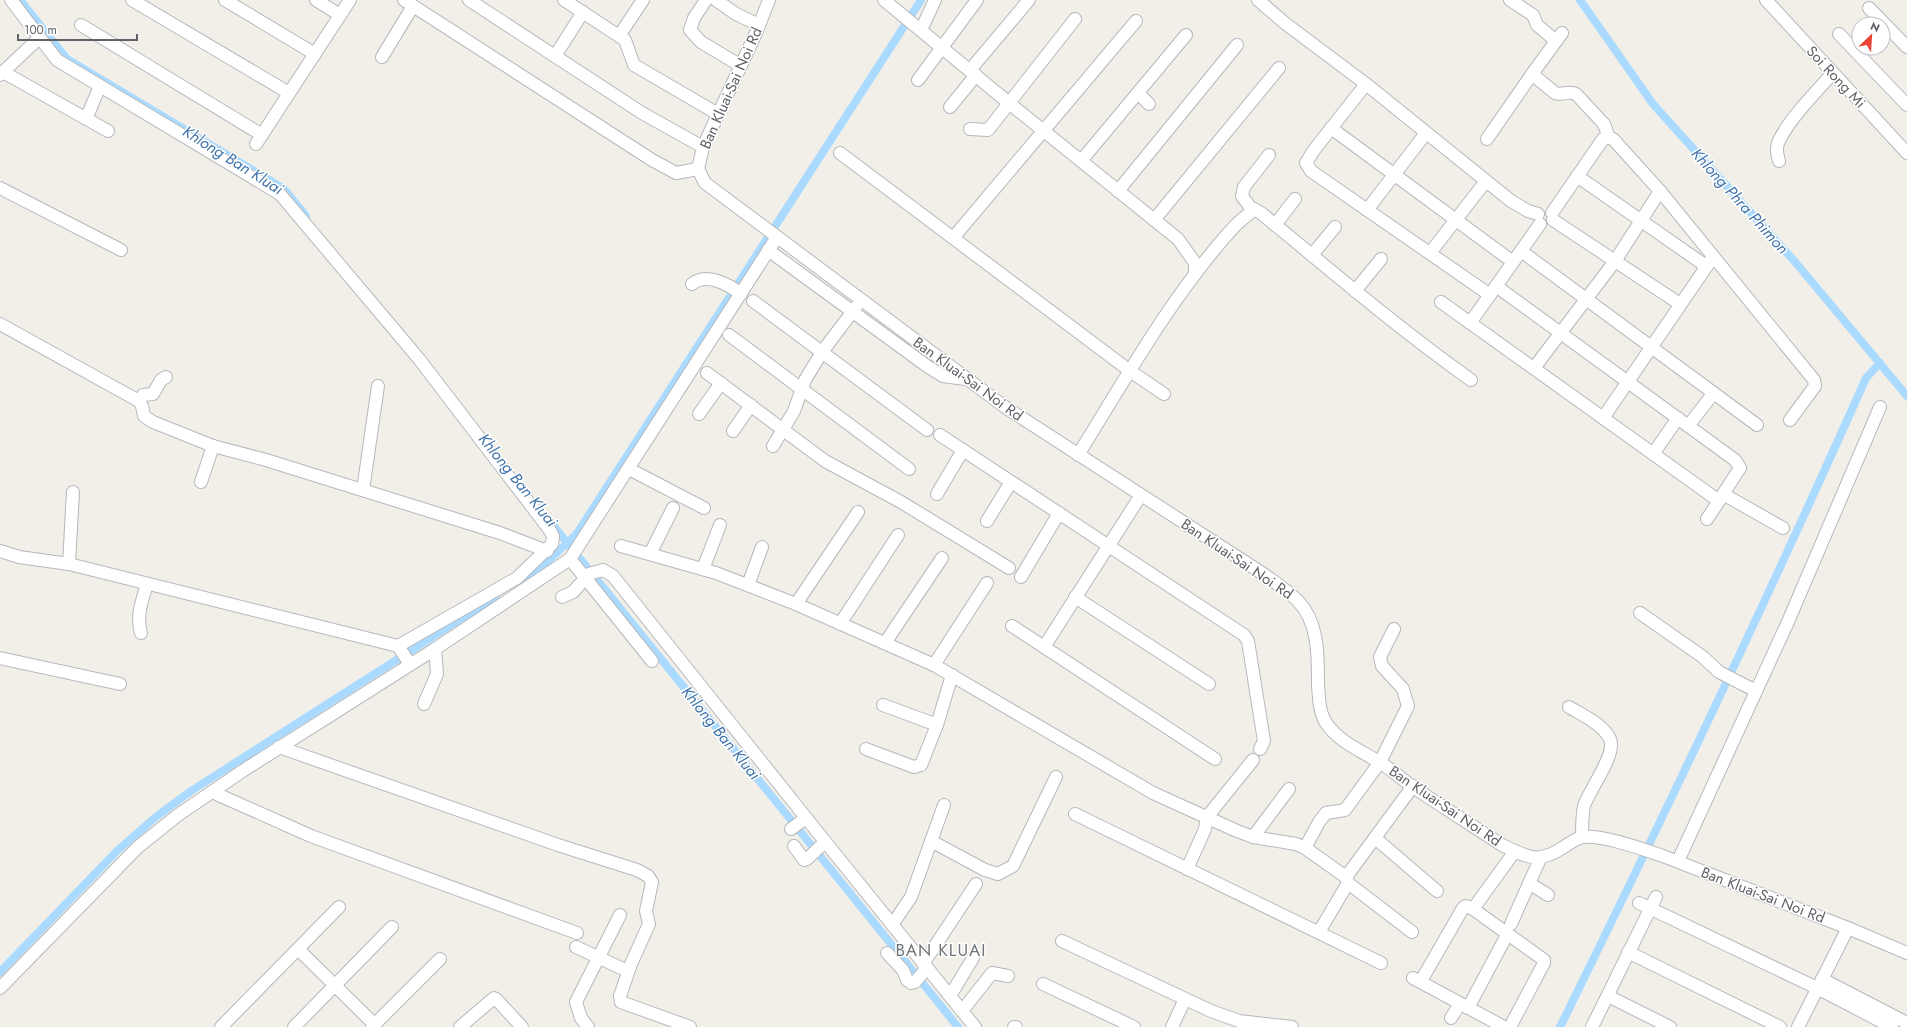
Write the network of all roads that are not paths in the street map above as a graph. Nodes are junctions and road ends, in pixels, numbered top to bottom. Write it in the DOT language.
graph roads {
  1 [pos="11,0"];
  2 [pos="226,0"];
  3 [pos="316,0"];
  4 [pos="350,0"];
  5 [pos="469,0"];
  6 [pos="564,0"];
  7 [pos="643,0"];
  8 [pos="706,0"];
  9 [pos="716,0"];
  10 [pos="769,0"];
  11 [pos="884,0"];
  12 [pos="935,0"];
  13 [pos="977,0"];
  14 [pos="1029,0"];
  15 [pos="1258,0"];
  16 [pos="1510,0"];
  17 [pos="1766,0"];
  18 [pos="135,1"];
  19 [pos="409,3"];
  20 [pos="583,8"];
  21 [pos="1869,8"];
  22 [pos="340,15"];
  23 [pos="1075,19"];
  24 [pos="1136,21"];
  25 [pos="81,25"];
  26 [pos="759,25"];
  27 [pos="921,30"];
  28 [pos="1839,34"];
  29 [pos="1186,35"];
  30 [pos="619,36"];
  31 [pos="39,38"];
  32 [pos="1237,45"];
  33 [pos="942,47"];
  34 [pos="1907,47"];
  35 [pos="315,54"];
  36 [pos="382,56"];
  37 [pos="555,56"];
  38 [pos="741,66"];
  39 [pos="1279,68"];
  40 [pos="973,73"];
  41 [pos="2,74"];
  42 [pos="1532,74"];
  43 [pos="1832,74"];
  44 [pos="918,80"];
  45 [pos="1366,84"];
  46 [pos="100,86"];
  47 [pos="289,93"];
  48 [pos="1138,93"];
  49 [pos="1009,103"];
  50 [pos="1149,104"];
  51 [pos="1907,105"];
  52 [pos="950,107"];
  53 [pos="718,114"];
  54 [pos="86,119"];
  55 [pos="1331,128"];
  56 [pos="970,129"];
  57 [pos="108,131"];
  58 [pos="1043,131"];
  59 [pos="1426,133"];
  60 [pos="1609,138"];
  61 [pos="1488,139"];
  62 [pos="702,147"];
  63 [pos="840,152"];
  64 [pos="1907,153"];
  65 [pos="1269,155"];
  66 [pos="1081,161"];
  67 [pos="1779,161"];
  68 [pos="698,169"];
  69 [pos="1394,175"];
  70 [pos="1577,176"];
  71 [pos="1486,180"];
  72 [pos="0,188"];
  73 [pos="1118,191"];
  74 [pos="1660,191"];
  75 [pos="1295,199"];
  76 [pos="1367,210"];
  77 [pos="1253,211"];
  78 [pos="1552,217"];
  79 [pos="1539,219"];
  80 [pos="1154,220"];
  81 [pos="1455,220"];
  82 [pos="1641,221"];
  83 [pos="1276,225"];
  84 [pos="1336,227"];
  85 [pos="773,234"];
  86 [pos="953,238"];
  87 [pos="121,250"];
  88 [pos="768,250"];
  89 [pos="1521,251"];
  90 [pos="1430,253"];
  91 [pos="1312,255"];
  92 [pos="1381,259"];
  93 [pos="1614,261"];
  94 [pos="1710,261"];
  95 [pos="1513,262"];
  96 [pos="1195,274"];
  97 [pos="692,284"];
  98 [pos="1493,290"];
  99 [pos="1355,291"];
  100 [pos="739,293"];
  101 [pos="861,299"];
  102 [pos="1587,299"];
  103 [pos="753,301"];
  104 [pos="1441,302"];
  105 [pos="1680,304"];
  106 [pos="852,312"];
  107 [pos="1470,323"];
  108 [pos="0,324"];
  109 [pos="1561,333"];
  110 [pos="729,335"];
  111 [pos="1652,347"];
  112 [pos="822,352"];
  113 [pos="1534,368"];
  114 [pos="707,372"];
  115 [pos="1130,372"];
  116 [pos="166,377"];
  117 [pos="966,379"];
  118 [pos="1471,380"];
  119 [pos="1628,381"];
  120 [pos="721,383"];
  121 [pos="378,386"];
  122 [pos="802,390"];
  123 [pos="1164,394"];
  124 [pos="1713,394"];
  125 [pos="139,401"];
  126 [pos="751,405"];
  127 [pos="1880,406"];
  128 [pos="699,414"];
  129 [pos="1603,418"];
  130 [pos="1678,418"];
  131 [pos="1790,420"];
  132 [pos="1757,425"];
  133 [pos="1688,426"];
  134 [pos="783,429"];
  135 [pos="927,430"];
  136 [pos="733,431"];
  137 [pos="940,435"];
  138 [pos="213,446"];
  139 [pos="773,446"];
  140 [pos="963,450"];
  141 [pos="1653,454"];
  142 [pos="1078,455"];
  143 [pos="629,469"];
  144 [pos="909,469"];
  145 [pos="201,482"];
  146 [pos="1011,482"];
  147 [pos="363,490"];
  148 [pos="73,492"];
  149 [pos="937,494"];
  150 [pos="1141,495"];
  151 [pos="1721,497"];
  152 [pos="673,508"];
  153 [pos="704,508"];
  154 [pos="858,512"];
  155 [pos="1059,513"];
  156 [pos="1707,519"];
  157 [pos="987,521"];
  158 [pos="720,525"];
  159 [pos="1783,528"];
  160 [pos="898,535"];
  161 [pos="621,546"];
  162 [pos="1108,546"];
  163 [pos="762,547"];
  164 [pos="0,551"];
  165 [pos="547,551"];
  166 [pos="574,554"];
  167 [pos="650,554"];
  168 [pos="942,558"];
  169 [pos="69,564"];
  170 [pos="1009,568"];
  171 [pos="702,569"];
  172 [pos="587,576"];
  173 [pos="1021,577"];
  174 [pos="147,584"];
  175 [pos="988,584"];
  176 [pos="748,585"];
  177 [pos="562,596"];
  178 [pos="1075,597"];
  179 [pos="796,604"];
  180 [pos="1640,613"];
  181 [pos="840,624"];
  182 [pos="1012,626"];
  183 [pos="1394,628"];
  184 [pos="141,633"];
  185 [pos="885,643"];
  186 [pos="1044,647"];
  187 [pos="435,649"];
  188 [pos="405,655"];
  189 [pos="0,658"];
  190 [pos="652,661"];
  191 [pos="934,665"];
  192 [pos="952,675"];
  193 [pos="120,684"];
  194 [pos="1209,684"];
  195 [pos="1756,691"];
  196 [pos="424,704"];
  197 [pos="883,705"];
  198 [pos="1569,707"];
  199 [pos="937,725"];
  200 [pos="279,748"];
  201 [pos="866,749"];
  202 [pos="1260,749"];
  203 [pos="1216,759"];
  204 [pos="1253,760"];
  205 [pos="1380,762"];
  206 [pos="1056,777"];
  207 [pos="1412,786"];
  208 [pos="1289,789"];
  209 [pos="212,792"];
  210 [pos="944,805"];
  211 [pos="1075,814"];
  212 [pos="1207,817"];
  213 [pos="1254,836"];
  214 [pos="1582,837"];
  215 [pos="1375,838"];
  216 [pos="931,841"];
  217 [pos="824,843"];
  218 [pos="794,846"];
  219 [pos="1305,848"];
  220 [pos="1515,851"];
  221 [pos="1540,859"];
  222 [pos="1678,861"];
  223 [pos="1187,869"];
  224 [pos="1347,880"];
  225 [pos="1529,883"];
  226 [pos="976,884"];
  227 [pos="1437,891"];
  228 [pos="1548,895"];
  229 [pos="339,907"];
  230 [pos="1473,909"];
  231 [pos="620,915"];
  232 [pos="892,925"];
  233 [pos="392,927"];
  234 [pos="1509,928"];
  235 [pos="1848,928"];
  236 [pos="1319,932"];
  237 [pos="1412,932"];
  238 [pos="577,933"];
  239 [pos="1062,941"];
  240 [pos="576,947"];
  241 [pos="298,949"];
  242 [pos="1628,952"];
  243 [pos="887,953"];
  244 [pos="1907,954"];
  245 [pos="599,957"];
  246 [pos="973,958"];
  247 [pos="440,959"];
  248 [pos="1382,963"];
  249 [pos="621,968"];
  250 [pos="922,972"];
  251 [pos="1008,976"];
  252 [pos="1043,984"];
  253 [pos="1820,984"];
  254 [pos="335,985"];
  255 [pos="0,988"];
  256 [pos="950,996"];
  257 [pos="1608,996"];
  258 [pos="1185,999"];
  259 [pos="1464,1006"];
  260 [pos="962,1011"];
  261 [pos="1451,1018"];
  262 [pos="1907,1023"];
  263 [pos="374,1026"];
  264 [pos="464,1026"];
  265 [pos="220,1027"];
  266 [pos="294,1027"];
  267 [pos="522,1027"];
  268 [pos="588,1027"];
  269 [pos="690,1027"];
  270 [pos="976,1027"];
  271 [pos="1134,1027"];
  272 [pos="1172,1027"];
  273 [pos="1292,1027"];
  274 [pos="1504,1027"];
  275 [pos="1510,1027"];
  276 [pos="1592,1027"];
  277 [pos="1670,1027"];
  278 [pos="1780,1027"];
  279 [pos="1798,1027"];
  280 [pos="1892,1027"];
  1 -- 31 [label="street"];
  2 -- 35 [label="street"];
  3 -- 22 [label="street"];
  4 -- 22 [label="street"];
  5 -- 37 [label="street"];
  6 -- 20 [label="street"];
  7 -- 30 [label="street"];
  8 -- 38 [label="street"];
  9 -- 26 [label="street"];
  10 -- 26 [label="street, Ban Kluai-Sai Noi Rd"];
  11 -- 27 [label="street"];
  12 -- 27 [label="street"];
  13 -- 33 [label="street"];
  14 -- 40 [label="street"];
  15 -- 45 [label="street"];
  16 -- 42 [label="street"];
  17 -- 43 [label="street, Soi Rong Mi"];
  18 -- 47 [label="street"];
  19 -- 36 [label="street"];
  19 -- 68 [label="street"];
  20 -- 30 [label="street"];
  20 -- 37 [label="street"];
  21 -- 34 [label="street"];
  22 -- 35 [label="street"];
  23 -- 49 [label="street"];
  24 -- 58 [label="street"];
  25 -- 47 [label="street"];
  26 -- 38 [label="street, Ban Kluai-Sai Noi Rd"];
  27 -- 33 [label="street"];
  28 -- 51 [label="street"];
  29 -- 48 [label="street"];
  30 -- 53 [label="street"];
  31 -- 41 [label="street"];
  31 -- 46 [label="street"];
  32 -- 73 [label="street"];
  33 -- 40 [label="street"];
  33 -- 44 [label="street"];
  35 -- 47 [label="street"];
  37 -- 62 [label="street"];
  38 -- 53 [label="street, Ban Kluai-Sai Noi Rd"];
  39 -- 80 [label="street"];
  40 -- 49 [label="street"];
  40 -- 52 [label="street"];
  41 -- 54 [label="street"];
  42 -- 60 [label="street"];
  42 -- 61 [label="street"];
  43 -- 64 [label="street, Soi Rong Mi"];
  43 -- 67 [label="street"];
  45 -- 55 [label="street"];
  45 -- 59 [label="street"];
  46 -- 54 [label="street"];
  46 -- 165 [label="street"];
  48 -- 50 [label="street"];
  48 -- 66 [label="street"];
  49 -- 56 [label="street"];
  49 -- 58 [label="street"];
  53 -- 62 [label="street, Ban Kluai-Sai Noi Rd"];
  54 -- 57 [label="street"];
  55 -- 69 [label="street"];
  55 -- 76 [label="street"];
  58 -- 66 [label="street"];
  58 -- 86 [label="street"];
  59 -- 69 [label="street"];
  59 -- 71 [label="street"];
  60 -- 70 [label="street"];
  60 -- 74 [label="street"];
  62 -- 68 [label="street, Ban Kluai-Sai Noi Rd"];
  63 -- 86 [label="street"];
  65 -- 77 [label="street"];
  66 -- 73 [label="street"];
  68 -- 85 [label="street, Ban Kluai-Sai Noi Rd"];
  69 -- 76 [label="street"];
  69 -- 81 [label="street"];
  70 -- 78 [label="street"];
  70 -- 82 [label="street"];
  71 -- 79 [label="street"];
  71 -- 81 [label="street"];
  72 -- 87 [label="street"];
  73 -- 80 [label="street"];
  74 -- 82 [label="street"];
  74 -- 94 [label="street"];
  75 -- 83 [label="street"];
  76 -- 90 [label="street"];
  77 -- 83 [label="street"];
  77 -- 96 [label="street"];
  78 -- 79 [label="street"];
  78 -- 93 [label="street"];
  79 -- 89 [label="street"];
  80 -- 96 [label="street"];
  81 -- 90 [label="street"];
  81 -- 95 [label="street"];
  82 -- 93 [label="street"];
  82 -- 94 [label="street"];
  83 -- 91 [label="street"];
  84 -- 91 [label="street"];
  85 -- 88 [label="street"];
  85 -- 101 [label="street, Ban Kluai-Sai Noi Rd"];
  86 -- 115 [label="street"];
  88 -- 100 [label="street"];
  88 -- 106 [label="street"];
  89 -- 95 [label="street"];
  89 -- 102 [label="street"];
  90 -- 98 [label="street"];
  91 -- 99 [label="street"];
  92 -- 99 [label="street"];
  93 -- 102 [label="street"];
  93 -- 105 [label="street"];
  94 -- 105 [label="street"];
  94 -- 131 [label="street"];
  95 -- 98 [label="street"];
  96 -- 115 [label="street"];
  97 -- 100 [label="street"];
  98 -- 107 [label="street"];
  98 -- 109 [label="street"];
  99 -- 118 [label="street"];
  100 -- 143 [label="street"];
  101 -- 106 [label="street"];
  101 -- 117 [label="street, Ban Kluai-Sai Noi Rd"];
  102 -- 109 [label="street"];
  102 -- 111 [label="street"];
  103 -- 112 [label="street"];
  104 -- 107 [label="street"];
  105 -- 111 [label="street"];
  106 -- 112 [label="street"];
  106 -- 117 [label="street"];
  107 -- 113 [label="street"];
  108 -- 125 [label="street"];
  109 -- 113 [label="street"];
  109 -- 119 [label="street"];
  110 -- 122 [label="street"];
  111 -- 119 [label="street"];
  111 -- 124 [label="street"];
  112 -- 122 [label="street"];
  112 -- 135 [label="street"];
  113 -- 129 [label="street"];
  114 -- 120 [label="street"];
  115 -- 123 [label="street"];
  115 -- 142 [label="street"];
  116 -- 125 [label="street"];
  117 -- 142 [label="street, Ban Kluai-Sai Noi Rd"];
  119 -- 129 [label="street"];
  119 -- 130 [label="street"];
  120 -- 126 [label="street"];
  120 -- 128 [label="street"];
  121 -- 147 [label="street"];
  122 -- 134 [label="street"];
  122 -- 144 [label="street"];
  124 -- 132 [label="street"];
  124 -- 133 [label="street"];
  125 -- 138 [label="street"];
  126 -- 134 [label="street"];
  126 -- 136 [label="street"];
  127 -- 195 [label="street"];
  129 -- 141 [label="street"];
  130 -- 133 [label="street"];
  130 -- 141 [label="street"];
  133 -- 151 [label="street"];
  134 -- 139 [label="street"];
  134 -- 170 [label="street"];
  137 -- 140 [label="street"];
  138 -- 145 [label="street"];
  138 -- 147 [label="street"];
  140 -- 146 [label="street"];
  140 -- 149 [label="street"];
  141 -- 151 [label="street"];
  142 -- 150 [label="street, Ban Kluai-Sai Noi Rd"];
  143 -- 153 [label="street"];
  143 -- 166 [label="street"];
  146 -- 155 [label="street"];
  146 -- 157 [label="street"];
  147 -- 165 [label="street"];
  148 -- 169 [label="street"];
  150 -- 162 [label="street"];
  150 -- 205 [label="street, Ban Kluai-Sai Noi Rd"];
  151 -- 156 [label="street"];
  151 -- 159 [label="street"];
  152 -- 167 [label="street"];
  154 -- 179 [label="street"];
  155 -- 162 [label="street"];
  155 -- 173 [label="street"];
  158 -- 171 [label="street"];
  160 -- 181 [label="street"];
  161 -- 167 [label="street"];
  162 -- 178 [label="street"];
  162 -- 202 [label="street"];
  163 -- 176 [label="street"];
  164 -- 169 [label="street"];
  165 -- 188 [label="street"];
  166 -- 172 [label="street"];
  166 -- 187 [label="street"];
  167 -- 171 [label="street"];
  168 -- 185 [label="street"];
  169 -- 174 [label="street"];
  171 -- 176 [label="street"];
  172 -- 177 [label="street"];
  172 -- 190 [label="street"];
  172 -- 217 [label="street"];
  174 -- 184 [label="street"];
  174 -- 188 [label="street"];
  175 -- 191 [label="street"];
  176 -- 179 [label="street"];
  178 -- 186 [label="street"];
  178 -- 194 [label="street"];
  179 -- 181 [label="street"];
  180 -- 195 [label="street"];
  181 -- 185 [label="street"];
  182 -- 186 [label="street"];
  183 -- 205 [label="street"];
  185 -- 191 [label="street"];
  186 -- 203 [label="street"];
  187 -- 188 [label="street"];
  187 -- 196 [label="street"];
  188 -- 200 [label="street"];
  189 -- 193 [label="street"];
  191 -- 192 [label="street"];
  192 -- 199 [label="street"];
  192 -- 212 [label="street"];
  195 -- 222 [label="street"];
  197 -- 199 [label="street"];
  198 -- 214 [label="street"];
  199 -- 201 [label="street"];
  200 -- 209 [label="street"];
  200 -- 269 [label="street"];
  204 -- 212 [label="street"];
  205 -- 207 [label="street, Ban Kluai-Sai Noi Rd"];
  205 -- 219 [label="street"];
  206 -- 216 [label="street"];
  207 -- 215 [label="street"];
  207 -- 220 [label="street, Ban Kluai-Sai Noi Rd"];
  208 -- 213 [label="street"];
  209 -- 238 [label="street"];
  209 -- 255 [label="street"];
  210 -- 216 [label="street"];
  211 -- 223 [label="street"];
  212 -- 213 [label="street"];
  212 -- 223 [label="street"];
  213 -- 219 [label="street"];
  214 -- 221 [label="street"];
  214 -- 222 [label="street, Ban Kluai-Sai Noi Rd"];
  215 -- 224 [label="street"];
  215 -- 227 [label="street"];
  216 -- 232 [label="street"];
  217 -- 218 [label="street"];
  217 -- 232 [label="street"];
  219 -- 224 [label="street"];
  220 -- 221 [label="street, Ban Kluai-Sai Noi Rd"];
  220 -- 230 [label="street"];
  221 -- 225 [label="street"];
  222 -- 235 [label="street, Ban Kluai-Sai Noi Rd"];
  223 -- 236 [label="street"];
  224 -- 236 [label="street"];
  224 -- 237 [label="street"];
  225 -- 228 [label="street"];
  225 -- 234 [label="street"];
  226 -- 250 [label="street"];
  229 -- 241 [label="street"];
  230 -- 234 [label="street"];
  230 -- 259 [label="street"];
  231 -- 245 [label="street"];
  232 -- 250 [label="street"];
  233 -- 254 [label="street"];
  234 -- 259 [label="street"];
  234 -- 275 [label="street"];
  235 -- 244 [label="street, Ban Kluai-Sai Noi Rd"];
  235 -- 253 [label="street"];
  236 -- 248 [label="street"];
  239 -- 258 [label="street"];
  240 -- 245 [label="street"];
  241 -- 254 [label="street"];
  241 -- 265 [label="street"];
  242 -- 253 [label="street"];
  242 -- 257 [label="street"];
  242 -- 278 [label="street"];
  243 -- 250 [label="street"];
  245 -- 249 [label="street"];
  245 -- 268 [label="street"];
  246 -- 256 [label="street"];
  247 -- 263 [label="street"];
  250 -- 256 [label="street"];
  251 -- 260 [label="street"];
  252 -- 271 [label="street"];
  253 -- 262 [label="street"];
  253 -- 279 [label="street"];
  253 -- 280 [label="street"];
  254 -- 263 [label="street"];
  254 -- 266 [label="street"];
  256 -- 260 [label="street"];
  257 -- 276 [label="street"];
  257 -- 277 [label="street"];
  258 -- 272 [label="street"];
  258 -- 273 [label="street"];
  259 -- 261 [label="street"];
  259 -- 274 [label="street"];
  260 -- 270 [label="street"];
  264 -- 267 [label="street"];
}
